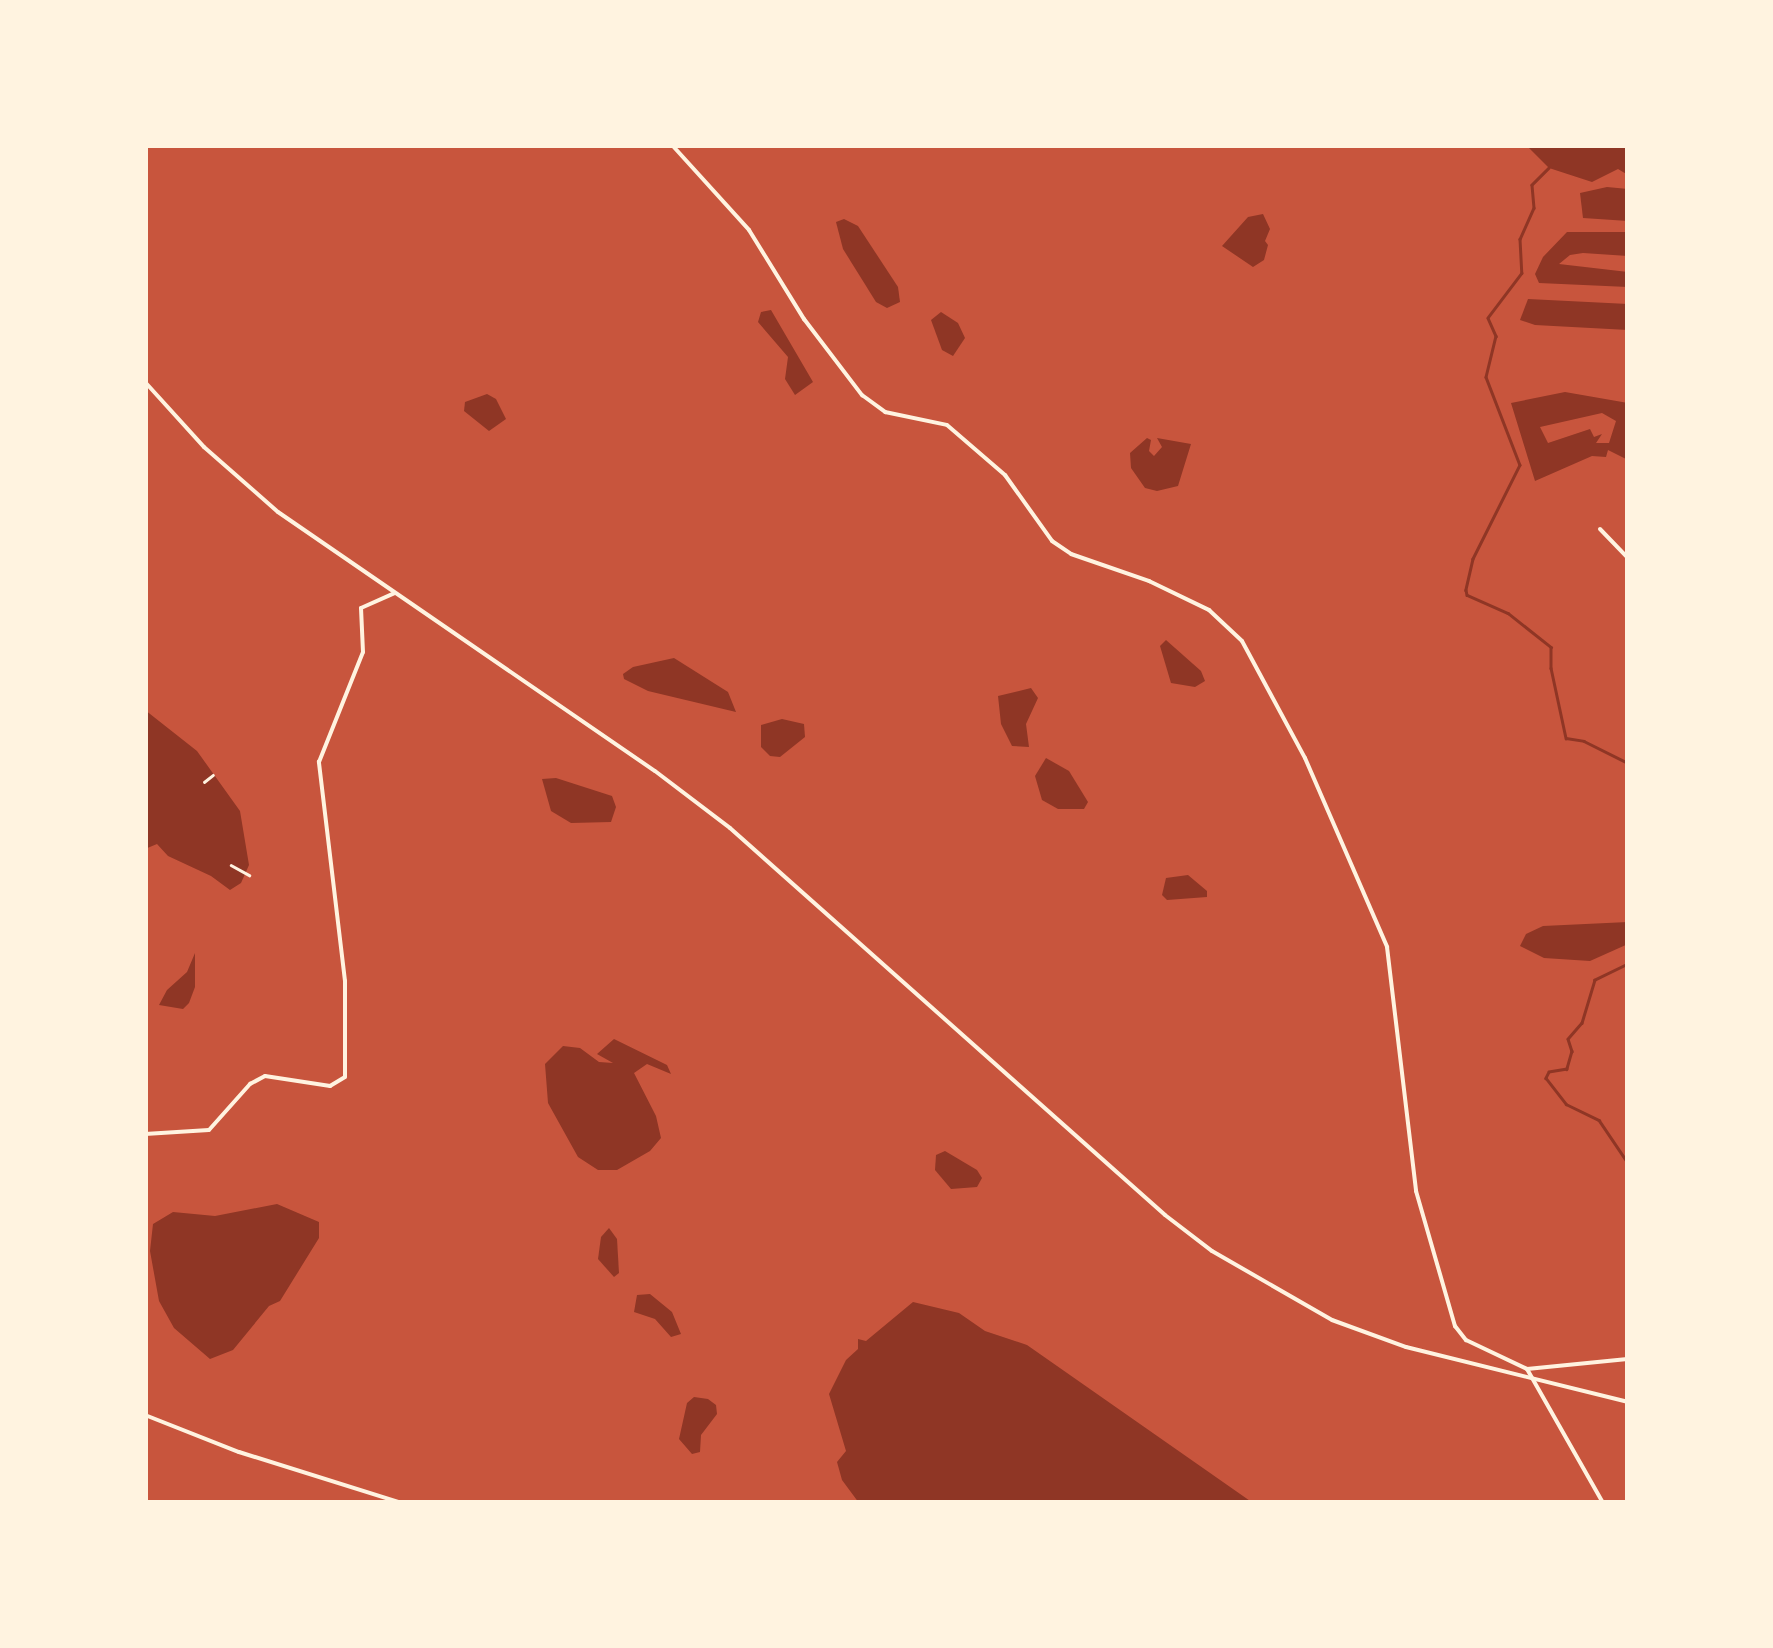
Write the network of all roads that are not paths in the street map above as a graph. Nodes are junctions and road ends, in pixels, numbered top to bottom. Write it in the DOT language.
graph roads {
  1 [pos="674,147"];
  2 [pos="145,382"];
  3 [pos="1600,529"];
  4 [pos="1628,558"];
  5 [pos="395,593"];
  6 [pos="145,1134"];
  7 [pos="1628,1359"];
  8 [pos="1527,1369"];
  9 [pos="1532,1379"];
  10 [pos="1628,1402"];
  11 [pos="145,1414"];
  12 [pos="402,1503"];
  13 [pos="1603,1503"];
  1 -- 8 [label="street"];
  2 -- 5 [label="street"];
  3 -- 4 [label="street"];
  5 -- 6 [label="street"];
  5 -- 9 [label="street"];
  7 -- 8 [label="street"];
  8 -- 9 [label="street"];
  9 -- 10 [label="street"];
  9 -- 13 [label="street"];
  11 -- 12 [label="street"];
}
